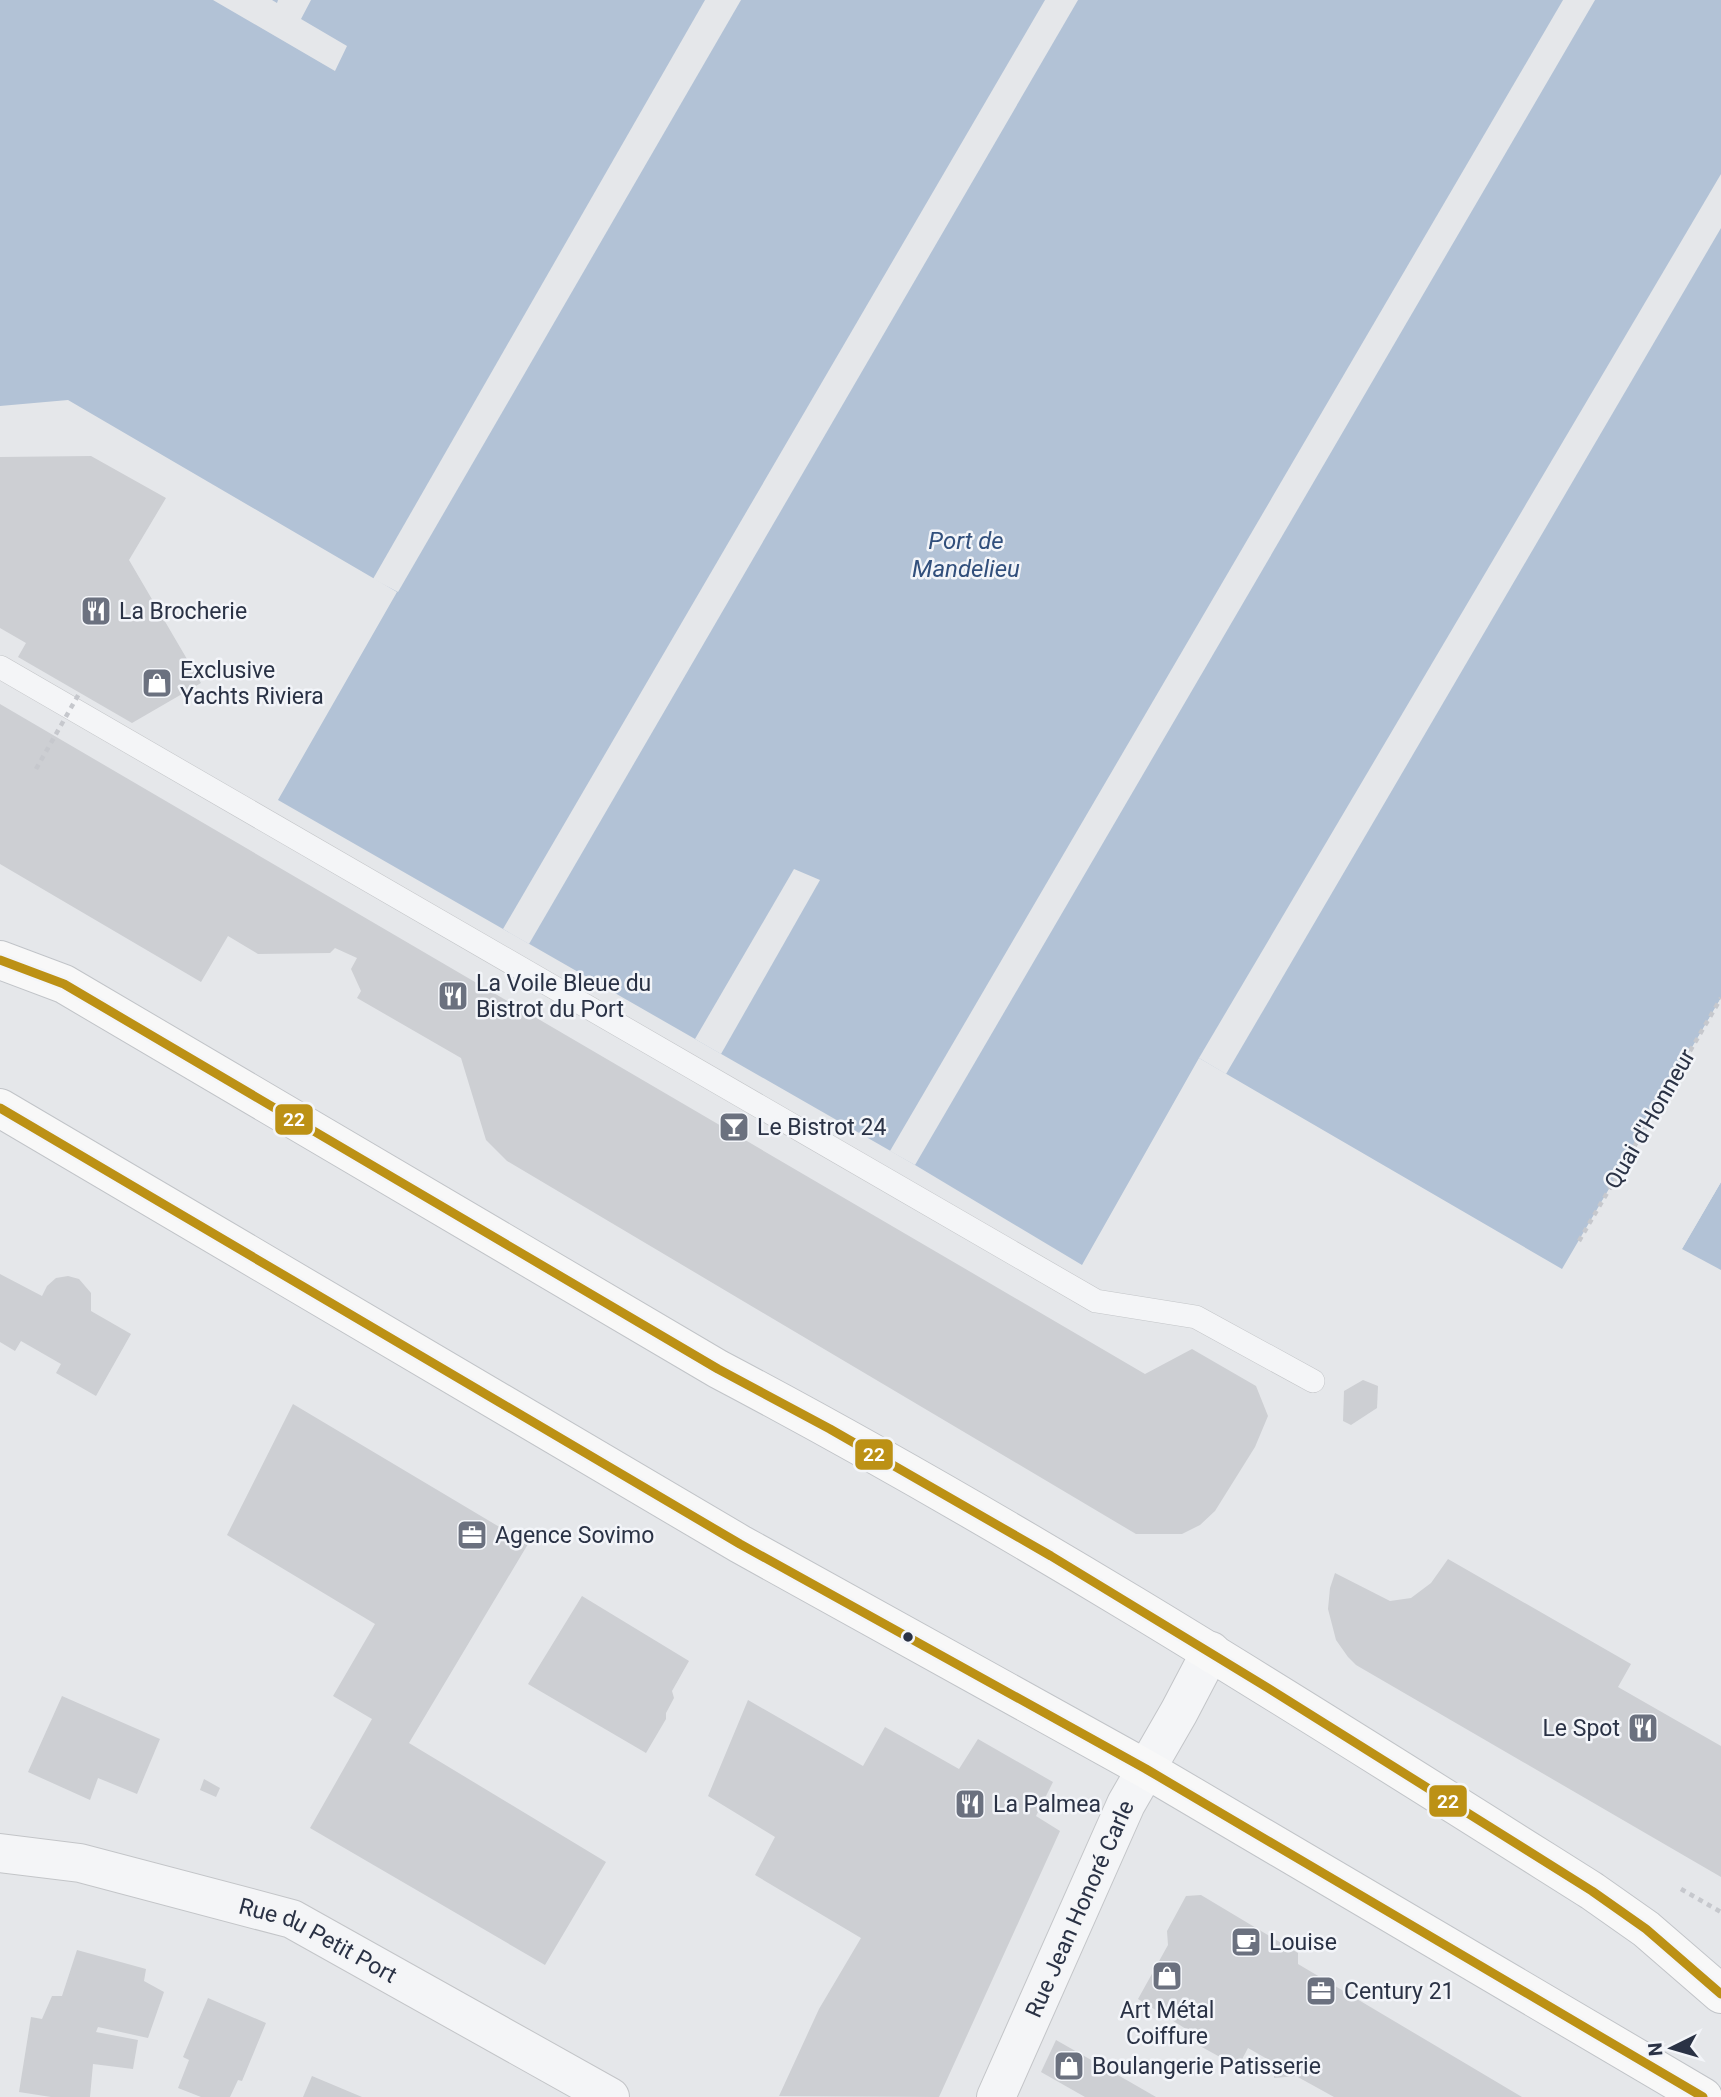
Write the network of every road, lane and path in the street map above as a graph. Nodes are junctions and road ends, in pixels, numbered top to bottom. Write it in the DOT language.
graph roads {
  1 [pos="0,667"];
  2 [pos="79,692"];
  3 [pos="36,769"];
  4 [pos="0,960"];
  5 [pos="1721,998"];
  6 [pos="0,1108"];
  7 [pos="1579,1241"];
  8 [pos="1313,1381"];
  9 [pos="1210,1651"];
  10 [pos="1146,1769"];
  11 [pos="0,1853"];
  12 [pos="1721,1994"];
  13 [pos="610,2097"];
  14 [pos="996,2097"];
  15 [pos="1703,2097"];
  1 -- 8 [label="lane"];
  2 -- 3 [label="path, bridge"];
  4 -- 9 [label="main road"];
  5 -- 7 [label="path, Quai d'Honneur"];
  6 -- 10 [label="main road"];
  9 -- 10 [label="street, Rue Jean Honoré Carle"];
  9 -- 12 [label="main road"];
  10 -- 14 [label="street, Rue Jean Honoré Carle"];
  10 -- 15 [label="main road"];
  11 -- 13 [label="street, Rue du Petit Port"];
}
